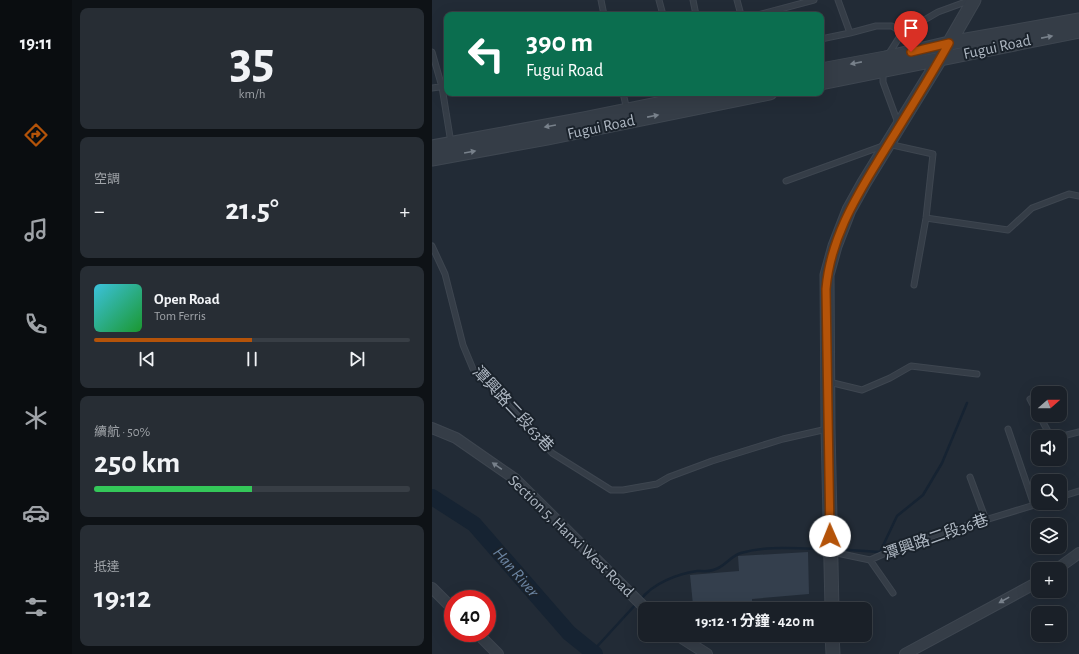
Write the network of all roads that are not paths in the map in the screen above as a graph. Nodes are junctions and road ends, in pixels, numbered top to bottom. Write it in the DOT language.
graph roads {
  1 [pos="602,0"];
  2 [pos="659,0"];
  3 [pos="692,0"];
  4 [pos="737,0"];
  5 [pos="814,0"];
  6 [pos="838,0"];
  7 [pos="969,0"];
  8 [pos="792,2"];
  9 [pos="604,12"];
  10 [pos="662,12"];
  11 [pos="695,12"];
  12 [pos="740,12"];
  13 [pos="773,12"];
  14 [pos="1079,20"];
  15 [pos="1079,31"];
  16 [pos="850,33"];
  17 [pos="902,33"];
  18 [pos="824,38"];
  19 [pos="949,43"];
  20 [pos="432,52"];
  21 [pos="940,59"];
  22 [pos="884,64"];
  23 [pos="824,70"];
  24 [pos="824,82"];
  25 [pos="444,84"];
  26 [pos="444,87"];
  27 [pos="432,88"];
  28 [pos="446,96"];
  29 [pos="624,96"];
  30 [pos="684,96"];
  31 [pos="755,96"];
  32 [pos="627,110"];
  33 [pos="897,128"];
  34 [pos="452,143"];
  35 [pos="888,144"];
  36 [pos="432,147"];
  37 [pos="432,159"];
  38 [pos="786,181"];
  39 [pos="1079,196"];
  40 [pos="926,218"];
  41 [pos="432,246"];
  42 [pos="914,285"];
  43 [pos="977,374"];
  44 [pos="828,382"];
  45 [pos="432,428"];
  46 [pos="828,428"];
  47 [pos="1008,428"];
  48 [pos="1079,432"];
  49 [pos="1067,435"];
  50 [pos="970,477"];
  51 [pos="1079,491"];
  52 [pos="1067,495"];
  53 [pos="1031,496"];
  54 [pos="1031,506"];
  55 [pos="986,520"];
  56 [pos="830,552"];
  57 [pos="1079,552"];
  58 [pos="870,560"];
  59 [pos="1066,562"];
  60 [pos="1031,586"];
  61 [pos="432,588"];
  62 [pos="893,593"];
  63 [pos="444,600"];
  64 [pos="639,602"];
  65 [pos="832,602"];
  66 [pos="486,642"];
  67 [pos="688,642"];
  68 [pos="832,642"];
  69 [pos="498,654"];
  70 [pos="706,654"];
  71 [pos="833,654"];
  72 [pos="905,654"];
  1 -- 9 [label="lane"];
  2 -- 10 [label="lane"];
  3 -- 11 [label="lane"];
  4 -- 12 [label="lane"];
  5 -- 8 [label="lane"];
  6 -- 16 [label="lane"];
  7 -- 17 [label="lane"];
  7 -- 19 [label="street"];
  8 -- 13 [label="lane"];
  14 -- 19 [label="street, Fugui Road"];
  21 -- 15 [label="street, Fugui Road, one-way"];
  16 -- 17 [label="lane"];
  16 -- 18 [label="lane"];
  17 -- 22 [label="lane"];
  19 -- 21 [label="street"];
  19 -- 22 [label="street, Fugui Road"];
  20 -- 25 [label="lane"];
  21 -- 22 [label="street, Fugui Road"];
  21 -- 33 [label="street"];
  22 -- 23 [label="street, Fugui Road, one-way"];
  22 -- 24 [label="street, Fugui Road"];
  22 -- 33 [label="lane"];
  26 -- 27 [label="lane"];
  28 -- 34 [label="lane"];
  29 -- 32 [label="lane"];
  30 -- 32 [label="street, Fugui Road"];
  37 -- 31 [label="street, Fugui Road, one-way"];
  32 -- 34 [label="street, Fugui Road, one-way"];
  33 -- 35 [label="street"];
  34 -- 36 [label="street, Fugui Road"];
  35 -- 38 [label="lane"];
  35 -- 40 [label="lane"];
  35 -- 44 [label="street"];
  39 -- 40 [label="lane"];
  40 -- 42 [label="lane"];
  41 -- 46 [label="lane, 潭興路二段63巷"];
  43 -- 44 [label="lane"];
  44 -- 46 [label="street"];
  64 -- 45 [label="street, Section 5, Hanxi West Road, one-way"];
  46 -- 56 [label="street"];
  47 -- 53 [label="lane"];
  48 -- 49 [label="lane"];
  50 -- 55 [label="lane"];
  51 -- 52 [label="lane"];
  54 -- 55 [label="lane, 潭興路二段36巷"];
  55 -- 58 [label="lane, 潭興路二段36巷"];
  56 -- 58 [label="lane, 潭興路二段36巷"];
  56 -- 65 [label="street"];
  57 -- 59 [label="street"];
  58 -- 62 [label="lane"];
  60 -- 72 [label="street, one-way"];
  61 -- 63 [label="street"];
  66 -- 69 [label="street"];
  67 -- 70 [label="street"];
  68 -- 71 [label="street"];
}
